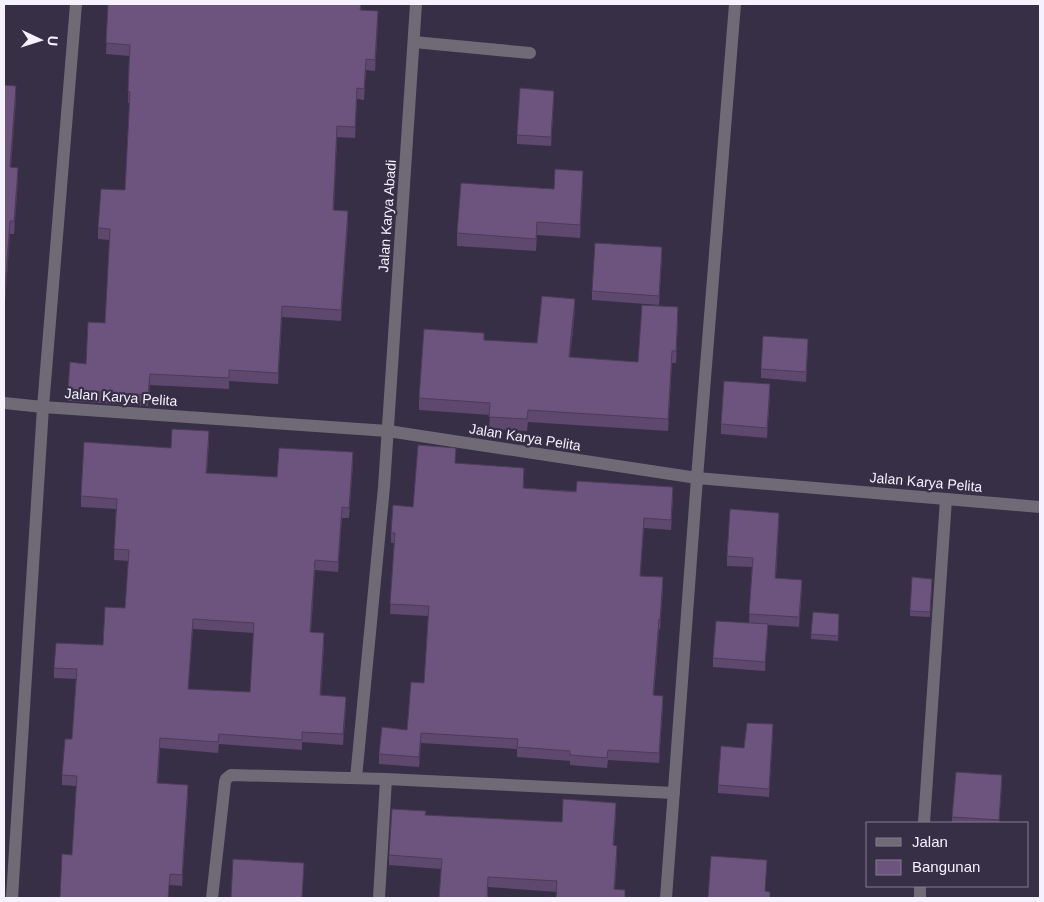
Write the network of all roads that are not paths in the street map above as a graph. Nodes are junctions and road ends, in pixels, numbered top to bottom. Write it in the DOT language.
graph roads {
  1 [pos="76,4"];
  2 [pos="416,4"];
  3 [pos="735,4"];
  4 [pos="414,42"];
  5 [pos="530,53"];
  6 [pos="4,403"];
  7 [pos="43,407"];
  8 [pos="388,431"];
  9 [pos="697,478"];
  10 [pos="946,499"];
  11 [pos="1040,507"];
  12 [pos="356,778"];
  13 [pos="386,779"];
  14 [pos="674,792"];
  15 [pos="924,822"];
  16 [pos="12,898"];
  17 [pos="212,898"];
  18 [pos="379,898"];
  19 [pos="666,898"];
  1 -- 7 [label="street"];
  2 -- 4 [label="street, Jalan Karya Abadi"];
  3 -- 9 [label="street"];
  4 -- 5 [label="street"];
  4 -- 8 [label="street, Jalan Karya Abadi"];
  6 -- 7 [label="street, Jalan Karya Pelita"];
  7 -- 8 [label="street, Jalan Karya Pelita"];
  7 -- 16 [label="street"];
  8 -- 9 [label="street, Jalan Karya Pelita"];
  8 -- 12 [label="street, Jalan Karya Abadi"];
  9 -- 10 [label="street, Jalan Karya Pelita"];
  9 -- 14 [label="street"];
  10 -- 11 [label="street, Jalan Karya Pelita"];
  10 -- 15 [label="street"];
  12 -- 13 [label="street"];
  12 -- 17 [label="street"];
  13 -- 14 [label="street"];
  13 -- 18 [label="street"];
  14 -- 19 [label="street"];
}
